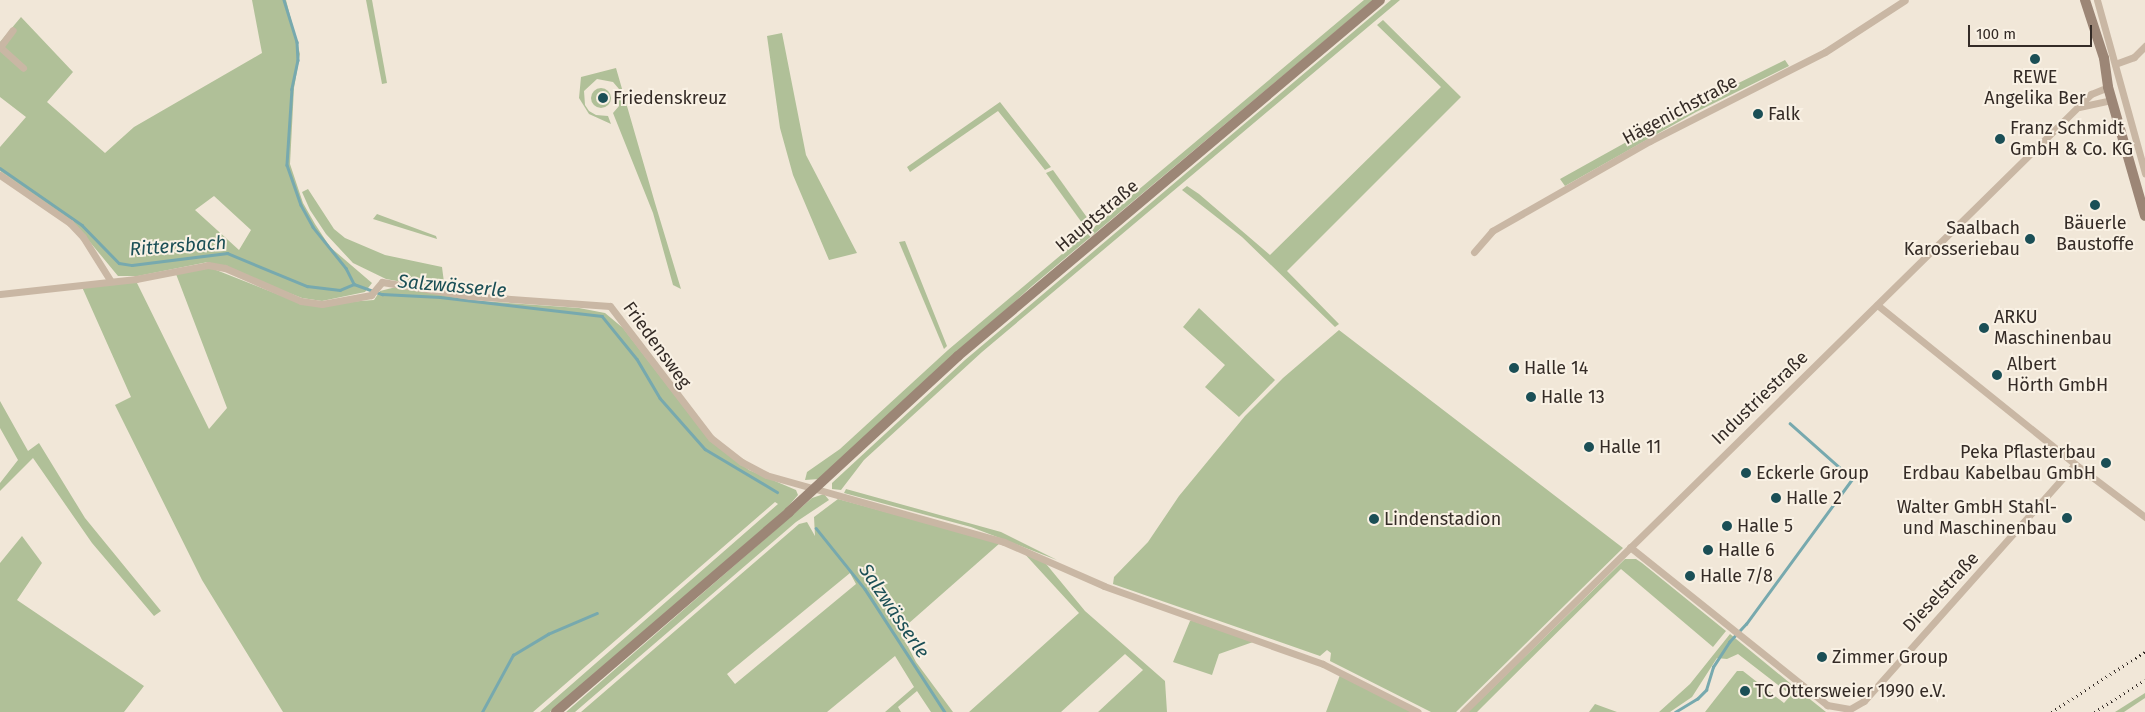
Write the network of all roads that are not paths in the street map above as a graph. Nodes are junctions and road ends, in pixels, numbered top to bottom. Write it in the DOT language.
graph roads {
  1 [pos="1380,0"];
  2 [pos="1905,0"];
  3 [pos="2097,0"];
  4 [pos="2086,2"];
  5 [pos="13,30"];
  6 [pos="2145,46"];
  7 [pos="0,47"];
  8 [pos="2115,64"];
  9 [pos="23,68"];
  10 [pos="2108,87"];
  11 [pos="2112,100"];
  12 [pos="2079,107"];
  13 [pos="2145,173"];
  14 [pos="0,175"];
  15 [pos="2145,216"];
  16 [pos="1474,252"];
  17 [pos="110,280"];
  18 [pos="0,294"];
  19 [pos="1877,305"];
  20 [pos="2075,464"];
  21 [pos="815,488"];
  22 [pos="2145,517"];
  23 [pos="1630,547"];
  24 [pos="556,712"];
  25 [pos="1418,712"];
  26 [pos="1463,712"];
  1 -- 21 [label="street, Hauptstraße"];
  2 -- 16 [label="street, Hägenichstraße"];
  3 -- 8 [label="street"];
  4 -- 10 [label="street"];
  5 -- 7 [label="street"];
  6 -- 8 [label="street"];
  7 -- 9 [label="street"];
  8 -- 13 [label="street"];
  10 -- 11 [label="street"];
  10 -- 12 [label="street, Industriestraße"];
  11 -- 12 [label="street"];
  11 -- 15 [label="street"];
  12 -- 19 [label="street, Industriestraße"];
  14 -- 17 [label="street"];
  17 -- 18 [label="street, Friedensweg"];
  17 -- 21 [label="street, Friedensweg"];
  19 -- 20 [label="street"];
  19 -- 23 [label="street, Industriestraße"];
  20 -- 22 [label="street"];
  20 -- 23 [label="street, Dieselstraße"];
  21 -- 24 [label="street, Hauptstraße"];
  21 -- 25 [label="street, Friedensweg"];
  23 -- 26 [label="street, Industriestraße"];
}
